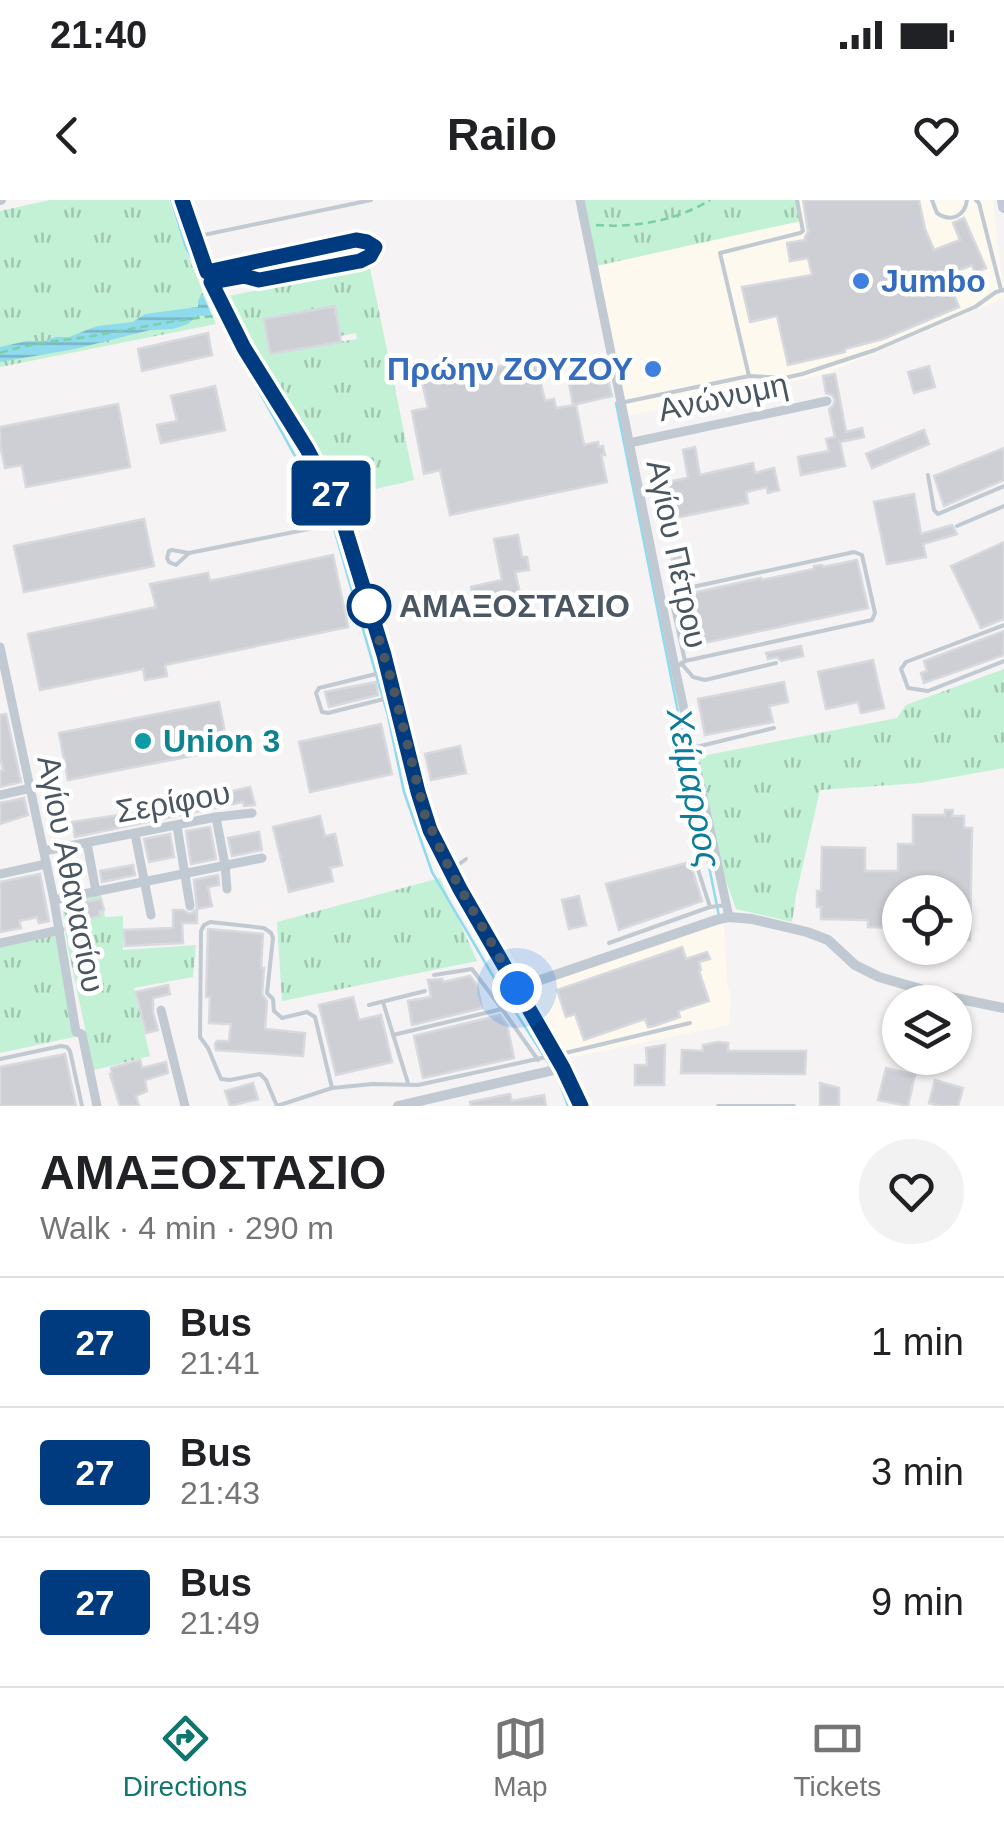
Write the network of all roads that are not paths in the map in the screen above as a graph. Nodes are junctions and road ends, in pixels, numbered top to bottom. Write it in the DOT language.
graph roads {
  1 [pos="182,200"];
  2 [pos="371,200"];
  3 [pos="580,200"];
  4 [pos="796,200"];
  5 [pos="932,200"];
  6 [pos="967,200"];
  7 [pos="976,200"];
  8 [pos="195,238"];
  9 [pos="209,277"];
  10 [pos="1003,290"];
  11 [pos="749,376"];
  12 [pos="828,401"];
  13 [pos="621,403"];
  14 [pos="629,443"];
  15 [pos="928,475"];
  16 [pos="1004,486"];
  17 [pos="1004,506"];
  18 [pos="344,522"];
  19 [pos="957,526"];
  20 [pos="189,554"];
  21 [pos="1004,625"];
  22 [pos="0,647"];
  23 [pos="1004,661"];
  24 [pos="776,663"];
  25 [pos="680,664"];
  26 [pos="389,671"];
  27 [pos="4,683"];
  28 [pos="396,697"];
  29 [pos="774,728"];
  30 [pos="692,748"];
  31 [pos="31,788"];
  32 [pos="0,795"];
  33 [pos="252,813"];
  34 [pos="216,817"];
  35 [pos="177,826"];
  36 [pos="135,834"];
  37 [pos="87,843"];
  38 [pos="44,851"];
  39 [pos="262,858"];
  40 [pos="466,859"];
  41 [pos="695,860"];
  42 [pos="46,864"];
  43 [pos="225,865"];
  44 [pos="450,870"];
  45 [pos="0,874"];
  46 [pos="185,874"];
  47 [pos="144,882"];
  48 [pos="226,888"];
  49 [pos="96,892"];
  50 [pos="54,900"];
  51 [pos="726,905"];
  52 [pos="190,906"];
  53 [pos="710,907"];
  54 [pos="151,915"];
  55 [pos="729,918"];
  56 [pos="60,930"];
  57 [pos="0,943"];
  58 [pos="608,943"];
  59 [pos="434,974"];
  60 [pos="517,988"];
  61 [pos="425,991"];
  62 [pos="383,1002"];
  63 [pos="369,1005"];
  64 [pos="1004,1008"];
  65 [pos="502,1009"];
  66 [pos="161,1010"];
  67 [pos="690,1023"];
  68 [pos="393,1036"];
  69 [pos="556,1055"];
  70 [pos="0,1059"];
  71 [pos="538,1060"];
  72 [pos="563,1068"];
  73 [pos="408,1085"];
  74 [pos="332,1088"];
  75 [pos="430,1102"];
  76 [pos="82,1106"];
  77 [pos="97,1106"];
  78 [pos="185,1106"];
  79 [pos="277,1106"];
  80 [pos="398,1106"];
  81 [pos="581,1106"];
  82 [pos="718,1106"];
  83 [pos="794,1106"];
  1 -- 8 [label="street"];
  2 -- 8 [label="lane"];
  3 -- 13 [label="street, Αγίου Πέτρου"];
  4 -- 11 [label="lane"];
  5 -- 6 [label="lane"];
  7 -- 10 [label="lane"];
  8 -- 9 [label="street"];
  9 -- 9 [label="lane"];
  9 -- 18 [label="street"];
  10 -- 11 [label="lane"];
  11 -- 13 [label="lane"];
  12 -- 14 [label="street, Ανώνυμη"];
  13 -- 14 [label="street, Αγίου Πέτρου"];
  14 -- 25 [label="street, Αγίου Πέτρου"];
  15 -- 16 [label="lane"];
  17 -- 19 [label="lane"];
  18 -- 20 [label="lane"];
  18 -- 26 [label="street"];
  21 -- 23 [label="lane"];
  22 -- 27 [label="street, Αγίου Αθανασίου"];
  24 -- 25 [label="lane"];
  25 -- 25 [label="lane"];
  25 -- 30 [label="street, Αγίου Πέτρου"];
  26 -- 28 [label="street"];
  26 -- 28 [label="lane"];
  27 -- 31 [label="street, Αγίου Αθανασίου"];
  28 -- 44 [label="street"];
  29 -- 30 [label="lane"];
  30 -- 51 [label="street, Αγίου Πέτρου"];
  31 -- 32 [label="street"];
  31 -- 38 [label="street, Αγίου Αθανασίου"];
  33 -- 34 [label="street, Σερίφου"];
  34 -- 35 [label="street, Σερίφου"];
  34 -- 43 [label="street"];
  35 -- 36 [label="street, Σερίφου"];
  35 -- 46 [label="street"];
  36 -- 37 [label="street, Σερίφου"];
  36 -- 47 [label="street"];
  37 -- 38 [label="street, Σερίφου"];
  37 -- 49 [label="street"];
  38 -- 42 [label="street, Αγίου Αθανασίου"];
  39 -- 43 [label="street"];
  40 -- 44 [label="lane"];
  41 -- 53 [label="lane"];
  42 -- 45 [label="street"];
  42 -- 50 [label="street, Αγίου Αθανασίου"];
  43 -- 46 [label="street"];
  43 -- 48 [label="street"];
  44 -- 60 [label="street"];
  46 -- 47 [label="street"];
  46 -- 52 [label="street"];
  47 -- 49 [label="street"];
  47 -- 54 [label="street"];
  49 -- 50 [label="street"];
  50 -- 56 [label="street, Αγίου Αθανασίου"];
  51 -- 53 [label="lane"];
  51 -- 55 [label="street, Αγίου Πέτρου"];
  53 -- 58 [label="lane"];
  55 -- 60 [label="street"];
  55 -- 64 [label="street"];
  56 -- 57 [label="street"];
  56 -- 77 [label="street, Αγίου Αθανασίου"];
  59 -- 65 [label="lane"];
  60 -- 69 [label="street"];
  61 -- 62 [label="lane"];
  62 -- 63 [label="lane"];
  62 -- 68 [label="lane"];
  65 -- 68 [label="lane"];
  65 -- 71 [label="lane"];
  66 -- 78 [label="street"];
  67 -- 69 [label="lane"];
  68 -- 73 [label="lane"];
  69 -- 71 [label="lane"];
  69 -- 72 [label="street"];
  70 -- 76 [label="lane"];
  71 -- 73 [label="lane"];
  72 -- 75 [label="street"];
  72 -- 81 [label="street"];
  73 -- 74 [label="lane"];
  74 -- 79 [label="lane"];
  74 -- 79 [label="lane"];
  75 -- 80 [label="street"];
  82 -- 83 [label="lane"];
}
